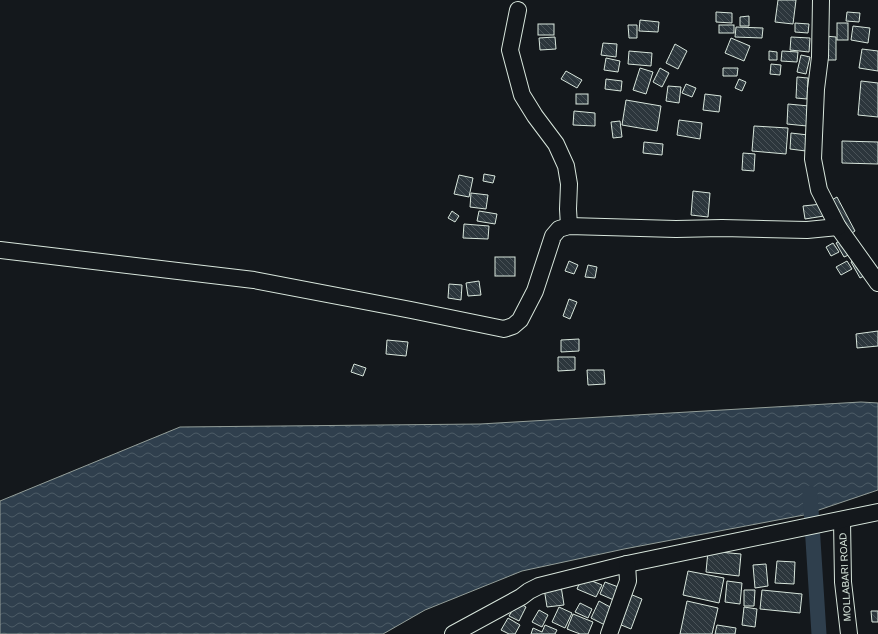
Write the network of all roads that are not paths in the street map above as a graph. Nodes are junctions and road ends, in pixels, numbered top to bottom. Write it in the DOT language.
graph roads {
  1 [pos="821,0"];
  2 [pos="518,10"];
  3 [pos="569,226"];
  4 [pos="838,227"];
  5 [pos="0,250"];
  6 [pos="878,283"];
  7 [pos="878,512"];
  8 [pos="842,520"];
  9 [pos="627,564"];
  10 [pos="453,634"];
  11 [pos="609,634"];
  12 [pos="849,634"];
  1 -- 4 [label="street"];
  2 -- 3 [label="street"];
  3 -- 4 [label="street"];
  3 -- 5 [label="street"];
  4 -- 6 [label="street"];
  7 -- 8 [label="street"];
  8 -- 9 [label="street"];
  8 -- 12 [label="street, MOLLABARI ROAD"];
  9 -- 10 [label="street"];
  9 -- 11 [label="street"];
}
